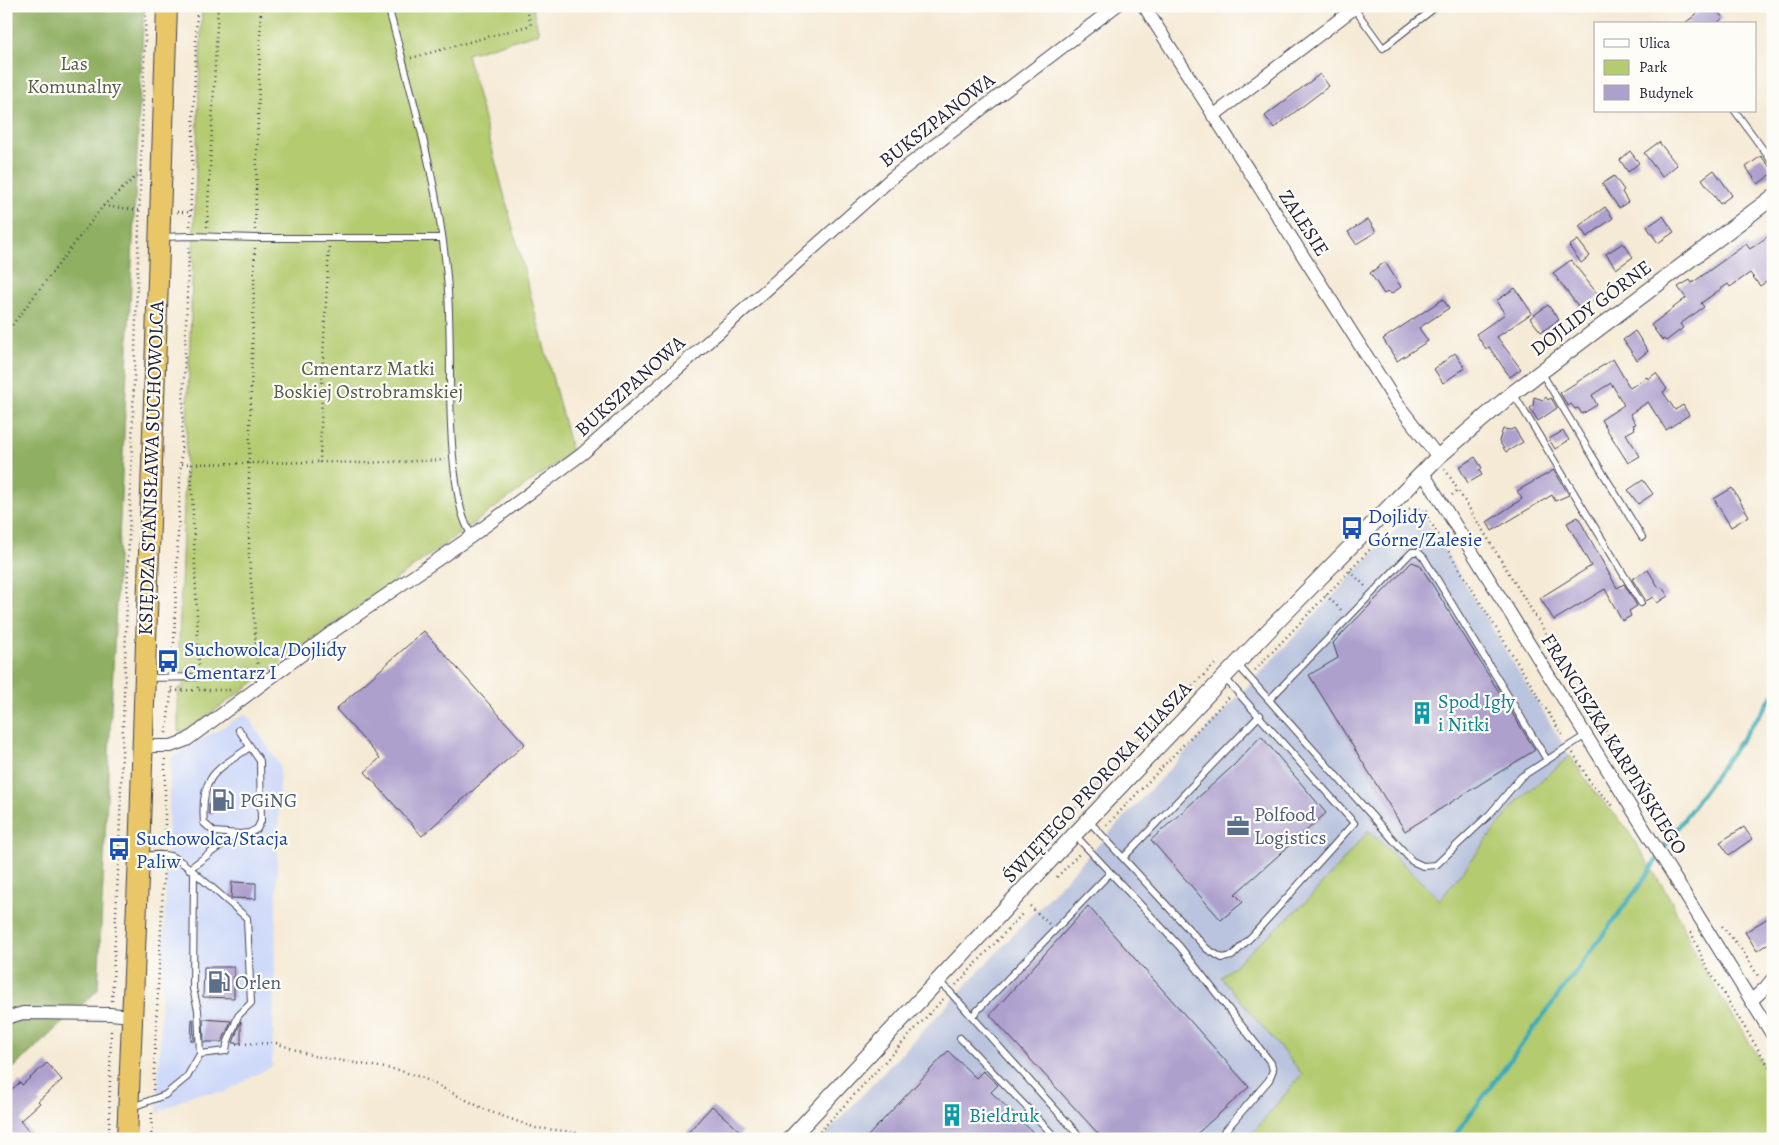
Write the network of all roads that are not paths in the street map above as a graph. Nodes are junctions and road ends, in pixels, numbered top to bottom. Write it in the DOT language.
graph roads {
  1 [pos="167,6"];
  2 [pos="388,6"];
  3 [pos="1116,6"];
  4 [pos="1144,6"];
  5 [pos="1437,6"];
  6 [pos="1356,7"];
  7 [pos="1736,112"];
  8 [pos="1214,116"];
  9 [pos="1773,163"];
  10 [pos="1773,197"];
  11 [pos="159,237"];
  12 [pos="442,238"];
  13 [pos="1541,372"];
  14 [pos="1513,393"];
  15 [pos="1438,457"];
  16 [pos="1423,473"];
  17 [pos="472,536"];
  18 [pos="1642,537"];
  19 [pos="1642,603"];
  20 [pos="1237,664"];
  21 [pos="1224,677"];
  22 [pos="144,678"];
  23 [pos="198,678"];
  24 [pos="1269,700"];
  25 [pos="1260,715"];
  26 [pos="239,730"];
  27 [pos="1586,735"];
  28 [pos="142,746"];
  29 [pos="250,747"];
  30 [pos="1547,760"];
  31 [pos="1088,820"];
  32 [pos="236,834"];
  33 [pos="1074,835"];
  34 [pos="139,856"];
  35 [pos="1123,858"];
  36 [pos="192,871"];
  37 [pos="1110,873"];
  38 [pos="938,981"];
  39 [pos="1769,983"];
  40 [pos="1751,1001"];
  41 [pos="132,1016"];
  42 [pos="972,1016"];
  43 [pos="6,1018"];
  44 [pos="1773,1036"];
  45 [pos="960,1038"];
  46 [pos="200,1054"];
  47 [pos="128,1108"];
  48 [pos="127,1139"];
  49 [pos="790,1139"];
  50 [pos="1057,1139"];
  51 [pos="1082,1139"];
  52 [pos="1218,1139"];
  1 -- 11 [label="highway, KSIĘDZA STANISŁAWA SUCHOWOLCA"];
  2 -- 12 [label="lane"];
  3 -- 17 [label="street, BUKSZPANOWA"];
  4 -- 8 [label="street, ZALESIE"];
  5 -- 6 [label="lane"];
  6 -- 8 [label="street"];
  7 -- 9 [label="lane"];
  8 -- 15 [label="street, ZALESIE"];
  10 -- 13 [label="street, DOJLIDY GÓRNE"];
  11 -- 12 [label="lane"];
  11 -- 22 [label="highway, KSIĘDZA STANISŁAWA SUCHOWOLCA"];
  12 -- 17 [label="lane"];
  13 -- 14 [label="street, DOJLIDY GÓRNE"];
  13 -- 18 [label="lane"];
  14 -- 15 [label="street, DOJLIDY GÓRNE"];
  14 -- 19 [label="lane"];
  15 -- 16 [label="street, ŚWIĘTEGO PROROKA ELIASZA"];
  16 -- 20 [label="street, ŚWIĘTEGO PROROKA ELIASZA"];
  16 -- 27 [label="street, FRANCISZKA KARPIŃSKIEGO"];
  17 -- 28 [label="street, BUKSZPANOWA"];
  20 -- 21 [label="street, ŚWIĘTEGO PROROKA ELIASZA"];
  20 -- 24 [label="lane"];
  21 -- 25 [label="lane"];
  21 -- 31 [label="street, ŚWIĘTEGO PROROKA ELIASZA"];
  22 -- 23 [label="lane"];
  22 -- 28 [label="highway, KSIĘDZA STANISŁAWA SUCHOWOLCA"];
  24 -- 30 [label="lane"];
  24 -- 30 [label="lane"];
  25 -- 35 [label="lane"];
  25 -- 35 [label="lane"];
  26 -- 29 [label="lane"];
  27 -- 30 [label="lane"];
  27 -- 40 [label="street, FRANCISZKA KARPIŃSKIEGO"];
  28 -- 34 [label="highway, KSIĘDZA STANISŁAWA SUCHOWOLCA"];
  29 -- 32 [label="lane"];
  29 -- 32 [label="lane"];
  31 -- 33 [label="street, ŚWIĘTEGO PROROKA ELIASZA"];
  31 -- 35 [label="lane"];
  32 -- 36 [label="lane"];
  33 -- 37 [label="lane"];
  33 -- 38 [label="street, ŚWIĘTEGO PROROKA ELIASZA"];
  34 -- 36 [label="lane"];
  34 -- 41 [label="highway, KSIĘDZA STANISŁAWA SUCHOWOLCA"];
  36 -- 46 [label="lane"];
  36 -- 46 [label="lane"];
  37 -- 42 [label="lane"];
  37 -- 52 [label="lane"];
  38 -- 42 [label="lane"];
  38 -- 49 [label="street, ŚWIĘTEGO PROROKA ELIASZA"];
  39 -- 40 [label="street"];
  40 -- 44 [label="street, FRANCISZKA KARPIŃSKIEGO"];
  41 -- 43 [label="street"];
  41 -- 47 [label="highway, KSIĘDZA STANISŁAWA SUCHOWOLCA"];
  42 -- 51 [label="lane"];
  45 -- 50 [label="lane"];
  46 -- 47 [label="lane"];
  47 -- 48 [label="highway, KSIĘDZA STANISŁAWA SUCHOWOLCA"];
}
